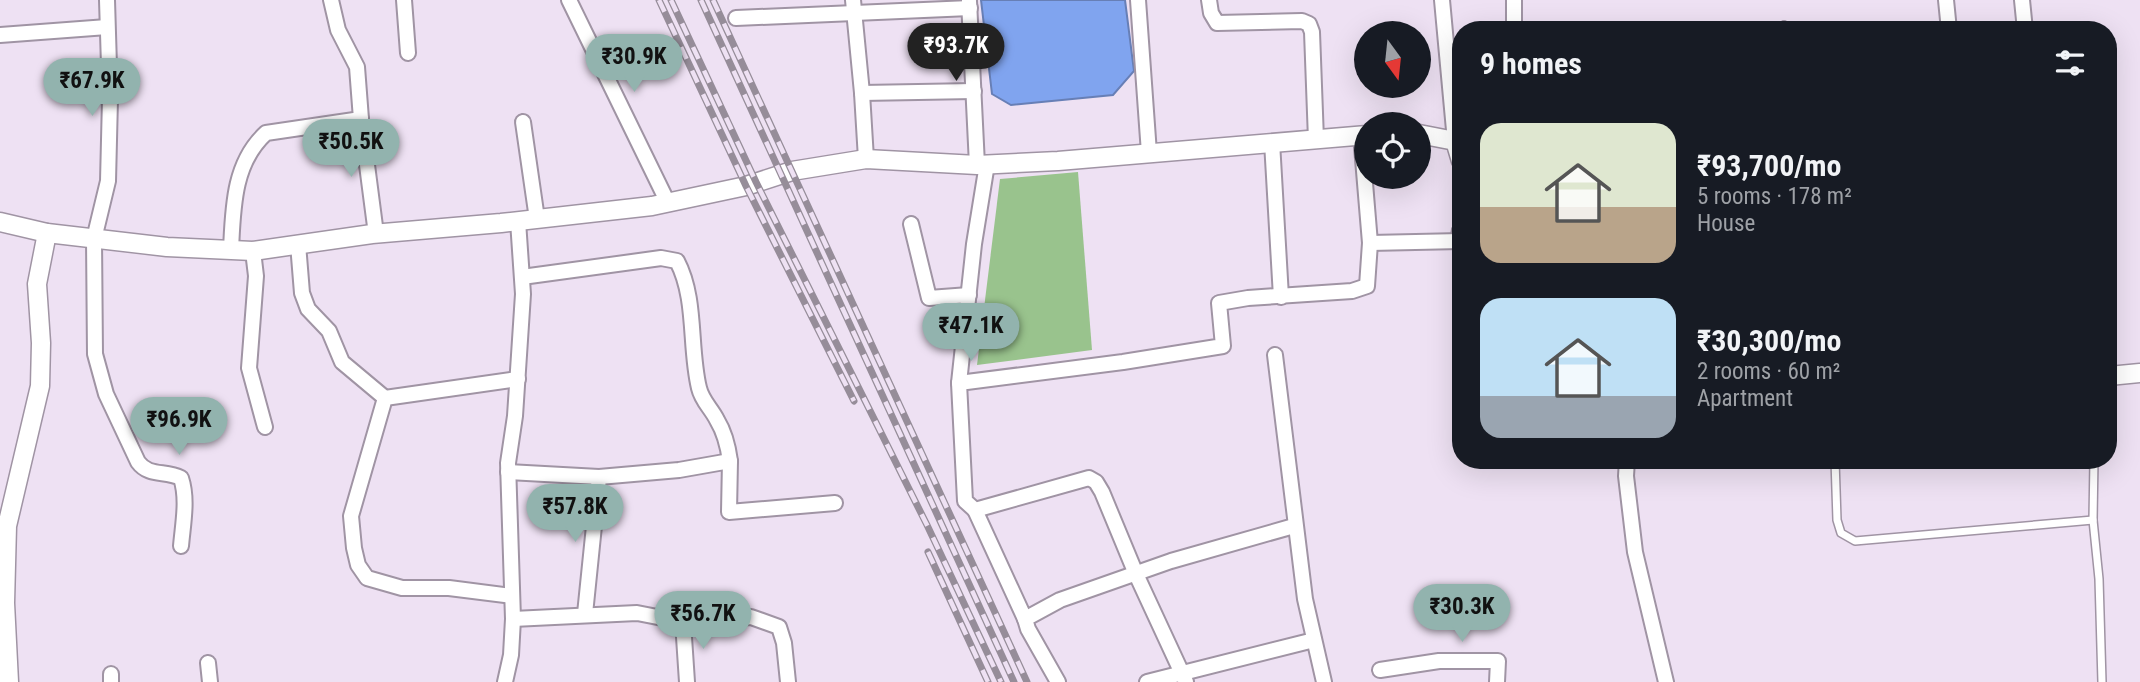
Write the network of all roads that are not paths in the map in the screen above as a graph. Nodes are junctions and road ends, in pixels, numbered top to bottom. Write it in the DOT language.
graph roads {
  1 [pos="107,0"];
  2 [pos="331,0"];
  3 [pos="404,0"];
  4 [pos="569,0"];
  5 [pos="1138,0"];
  6 [pos="1209,0"];
  7 [pos="1442,0"];
  8 [pos="1514,0"];
  9 [pos="1946,0"];
  10 [pos="2022,0"];
  11 [pos="969,4"];
  12 [pos="853,7"];
  13 [pos="736,18"];
  14 [pos="1514,21"];
  15 [pos="1948,21"];
  16 [pos="2024,21"];
  17 [pos="107,27"];
  18 [pos="0,35"];
  19 [pos="408,53"];
  20 [pos="1452,86"];
  21 [pos="974,91"];
  22 [pos="862,93"];
  23 [pos="361,119"];
  24 [pos="523,122"];
  25 [pos="1452,130"];
  26 [pos="1431,132"];
  27 [pos="1354,136"];
  28 [pos="1316,140"];
  29 [pos="1272,142"];
  30 [pos="1149,153"];
  31 [pos="866,159"];
  32 [pos="982,164"];
  33 [pos="1367,189"];
  34 [pos="668,203"];
  35 [pos="537,219"];
  36 [pos="518,221"];
  37 [pos="0,222"];
  38 [pos="911,224"];
  39 [pos="47,233"];
  40 [pos="376,234"];
  41 [pos="94,239"];
  42 [pos="1452,241"];
  43 [pos="1370,243"];
  44 [pos="298,244"];
  45 [pos="231,250"];
  46 [pos="253,251"];
  47 [pos="522,276"];
  48 [pos="969,295"];
  49 [pos="1281,297"];
  50 [pos="1275,355"];
  51 [pos="2140,373"];
  52 [pos="2117,375"];
  53 [pos="517,379"];
  54 [pos="959,383"];
  55 [pos="385,398"];
  56 [pos="265,426"];
  57 [pos="730,461"];
  58 [pos="1626,469"];
  59 [pos="1835,469"];
  60 [pos="2094,469"];
  61 [pos="508,472"];
  62 [pos="599,477"];
  63 [pos="835,503"];
  64 [pos="975,510"];
  65 [pos="2093,520"];
  66 [pos="1294,526"];
  67 [pos="181,545"];
  68 [pos="1136,574"];
  69 [pos="512,596"];
  70 [pos="585,614"];
  71 [pos="3,619"];
  72 [pos="513,619"];
  73 [pos="1025,619"];
  74 [pos="683,622"];
  75 [pos="1314,640"];
  76 [pos="208,663"];
  77 [pos="1380,670"];
  78 [pos="1184,678"];
  79 [pos="9,682"];
  80 [pos="210,682"];
  81 [pos="505,682"];
  82 [pos="687,682"];
  83 [pos="788,682"];
  84 [pos="1058,682"];
  85 [pos="1147,682"];
  86 [pos="1324,682"];
  87 [pos="1497,682"];
  88 [pos="1666,682"];
  89 [pos="2102,682"];
  1 -- 17 [label="street"];
  2 -- 23 [label="street"];
  3 -- 19 [label="street"];
  4 -- 34 [label="street"];
  5 -- 30 [label="street"];
  6 -- 28 [label="street"];
  7 -- 20 [label="street"];
  8 -- 14 [label="street"];
  9 -- 15 [label="street"];
  10 -- 16 [label="street"];
  11 -- 12 [label="street"];
  11 -- 21 [label="street"];
  12 -- 13 [label="street"];
  12 -- 22 [label="street"];
  17 -- 18 [label="street"];
  17 -- 41 [label="street"];
  21 -- 22 [label="street"];
  21 -- 32 [label="street"];
  22 -- 31 [label="street"];
  23 -- 40 [label="street"];
  23 -- 45 [label="street"];
  24 -- 35 [label="street"];
  25 -- 26 [label="street"];
  27 -- 28 [label="street"];
  28 -- 29 [label="street"];
  29 -- 30 [label="street"];
  29 -- 49 [label="street"];
  30 -- 32 [label="street"];
  31 -- 32 [label="street"];
  31 -- 34 [label="street"];
  32 -- 48 [label="street"];
  33 -- 43 [label="street"];
  34 -- 35 [label="street"];
  35 -- 36 [label="street"];
  36 -- 40 [label="street"];
  36 -- 47 [label="street"];
  37 -- 39 [label="street"];
  38 -- 48 [label="street"];
  39 -- 41 [label="street"];
  39 -- 71 [label="street"];
  40 -- 44 [label="street"];
  41 -- 45 [label="street"];
  41 -- 67 [label="street"];
  42 -- 43 [label="street"];
  43 -- 49 [label="street"];
  44 -- 46 [label="street"];
  44 -- 55 [label="street"];
  45 -- 46 [label="street"];
  46 -- 56 [label="street"];
  47 -- 53 [label="street"];
  47 -- 57 [label="street"];
  48 -- 54 [label="street"];
  49 -- 54 [label="street"];
  50 -- 66 [label="street"];
  51 -- 52 [label="street"];
  53 -- 55 [label="street"];
  53 -- 61 [label="street"];
  54 -- 64 [label="street"];
  55 -- 69 [label="street"];
  57 -- 62 [label="street"];
  57 -- 63 [label="street"];
  58 -- 88 [label="street"];
  59 -- 65 [label="lane"];
  60 -- 65 [label="lane"];
  61 -- 62 [label="street"];
  61 -- 69 [label="street"];
  62 -- 70 [label="street"];
  64 -- 68 [label="street"];
  64 -- 73 [label="street"];
  65 -- 89 [label="lane"];
  66 -- 68 [label="street"];
  66 -- 75 [label="street"];
  68 -- 73 [label="street"];
  68 -- 78 [label="street"];
  69 -- 72 [label="street"];
  70 -- 72 [label="street"];
  70 -- 74 [label="street"];
  71 -- 79 [label="street"];
  72 -- 81 [label="street"];
  73 -- 84 [label="street"];
  74 -- 82 [label="street"];
  74 -- 83 [label="street"];
  75 -- 78 [label="street"];
  75 -- 86 [label="street"];
  76 -- 80 [label="street"];
  77 -- 87 [label="street"];
  78 -- 85 [label="street"];
}
